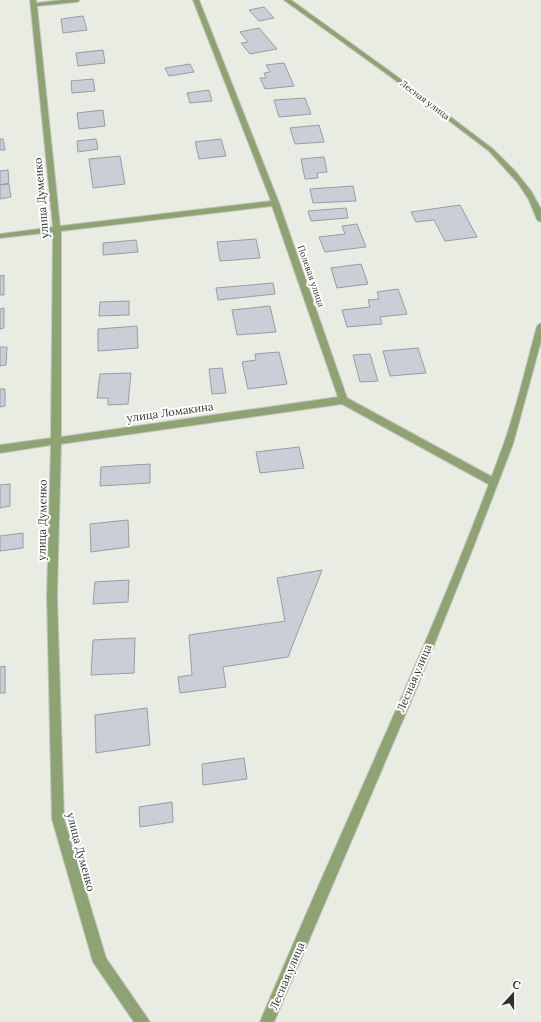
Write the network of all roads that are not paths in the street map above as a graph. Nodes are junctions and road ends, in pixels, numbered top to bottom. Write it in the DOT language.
graph roads {
  1 [pos="77,0"];
  2 [pos="196,0"];
  3 [pos="287,0"];
  4 [pos="33,2"];
  5 [pos="275,203"];
  6 [pos="541,220"];
  7 [pos="57,230"];
  8 [pos="0,236"];
  9 [pos="541,326"];
  10 [pos="343,400"];
  11 [pos="56,440"];
  12 [pos="0,449"];
  13 [pos="493,482"];
  14 [pos="143,1022"];
  15 [pos="267,1022"];
  1 -- 4 [label="street"];
  2 -- 5 [label="street, Полевая улица"];
  3 -- 6 [label="street, Лесная улица"];
  4 -- 7 [label="street, улица Думенко"];
  5 -- 7 [label="street"];
  5 -- 10 [label="street, Полевая улица"];
  7 -- 8 [label="street"];
  7 -- 11 [label="street, улица Думенко"];
  9 -- 13 [label="street, Лесная улица"];
  10 -- 11 [label="street, улица Ломакина"];
  10 -- 13 [label="street"];
  11 -- 12 [label="street, улица Ломакина"];
  11 -- 14 [label="street, улица Думенко"];
  13 -- 15 [label="street, Лесная улица"];
}
